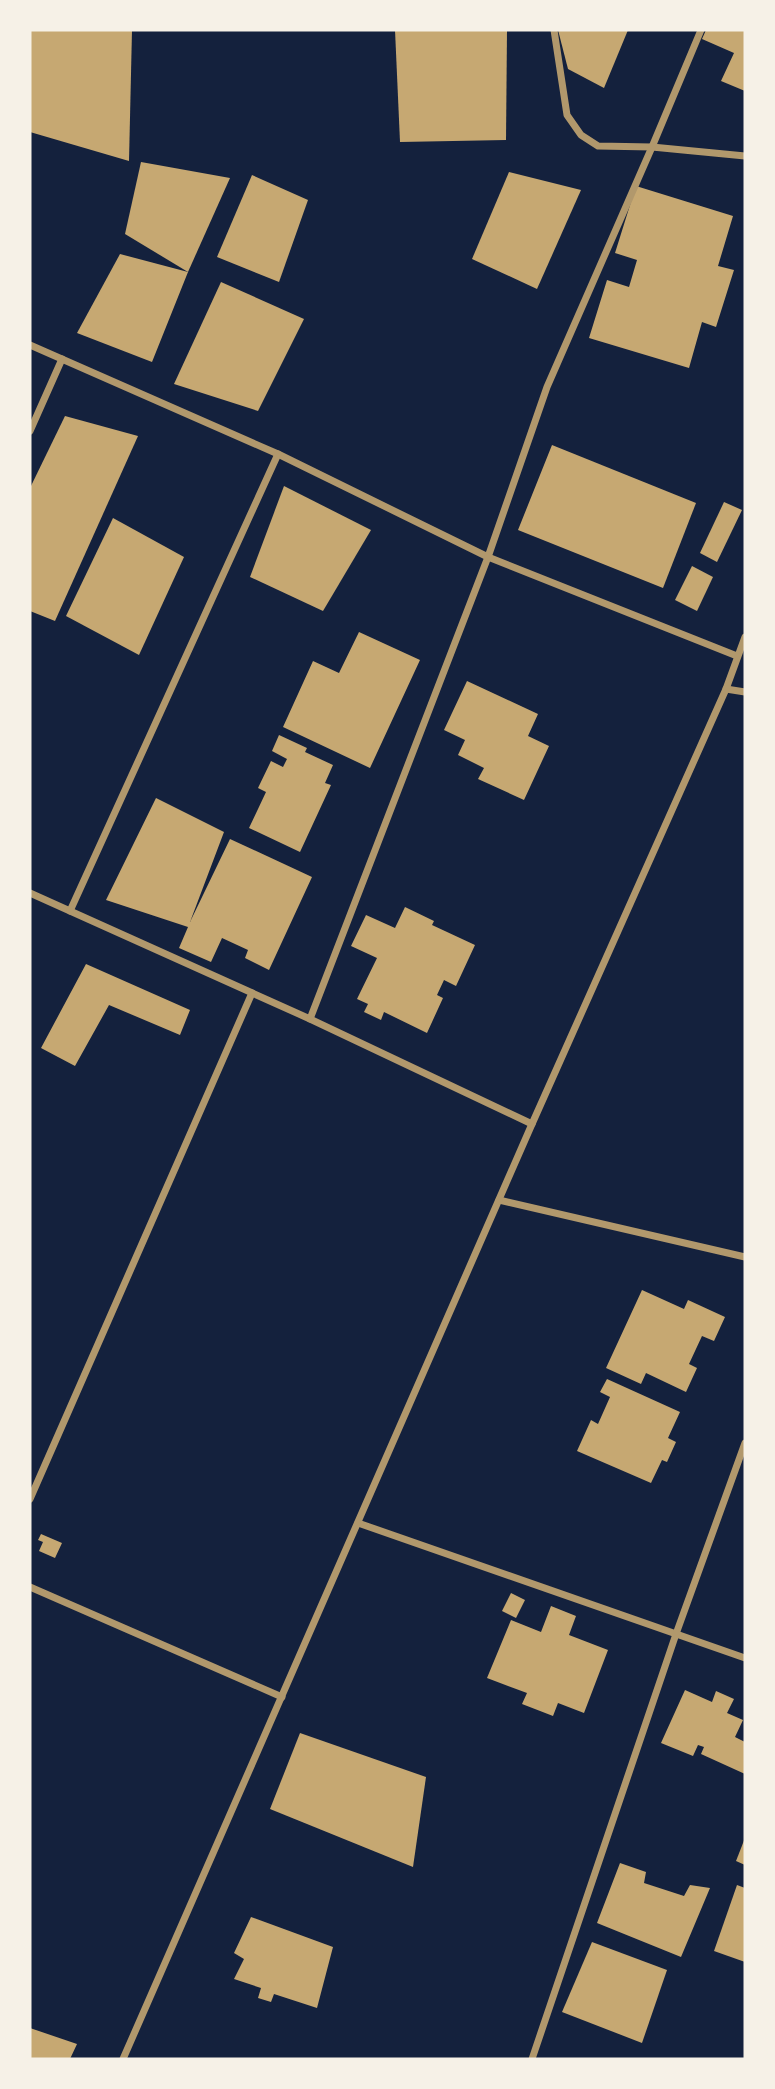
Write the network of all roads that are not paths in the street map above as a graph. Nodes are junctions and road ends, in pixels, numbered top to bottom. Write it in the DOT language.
graph roads {
  1 [pos="554,30"];
  2 [pos="701,30"];
  3 [pos="652,147"];
  4 [pos="745,156"];
  5 [pos="30,345"];
  6 [pos="62,359"];
  7 [pos="30,432"];
  8 [pos="278,454"];
  9 [pos="488,558"];
  10 [pos="745,637"];
  11 [pos="737,656"];
  12 [pos="726,689"];
  13 [pos="745,692"];
  14 [pos="30,893"];
  15 [pos="70,911"];
  16 [pos="252,993"];
  17 [pos="310,1019"];
  18 [pos="532,1124"];
  19 [pos="499,1200"];
  20 [pos="745,1257"];
  21 [pos="745,1443"];
  22 [pos="30,1499"];
  23 [pos="358,1523"];
  24 [pos="30,1587"];
  25 [pos="676,1634"];
  26 [pos="745,1658"];
  27 [pos="282,1697"];
  28 [pos="123,2059"];
  29 [pos="532,2059"];
  1 -- 3 [label="street"];
  2 -- 3 [label="street"];
  3 -- 4 [label="street"];
  3 -- 9 [label="street"];
  5 -- 6 [label="street"];
  6 -- 7 [label="street"];
  6 -- 8 [label="street"];
  8 -- 9 [label="street"];
  8 -- 15 [label="street"];
  9 -- 11 [label="street"];
  9 -- 17 [label="street"];
  10 -- 11 [label="street"];
  11 -- 12 [label="street"];
  12 -- 13 [label="street"];
  12 -- 18 [label="street"];
  14 -- 15 [label="street"];
  15 -- 16 [label="street"];
  16 -- 17 [label="street"];
  16 -- 22 [label="street"];
  17 -- 18 [label="street"];
  18 -- 19 [label="street"];
  19 -- 20 [label="street"];
  19 -- 23 [label="street"];
  21 -- 25 [label="street"];
  23 -- 25 [label="street"];
  23 -- 27 [label="street"];
  24 -- 27 [label="street"];
  25 -- 26 [label="street"];
  25 -- 29 [label="street"];
  27 -- 28 [label="street"];
}
